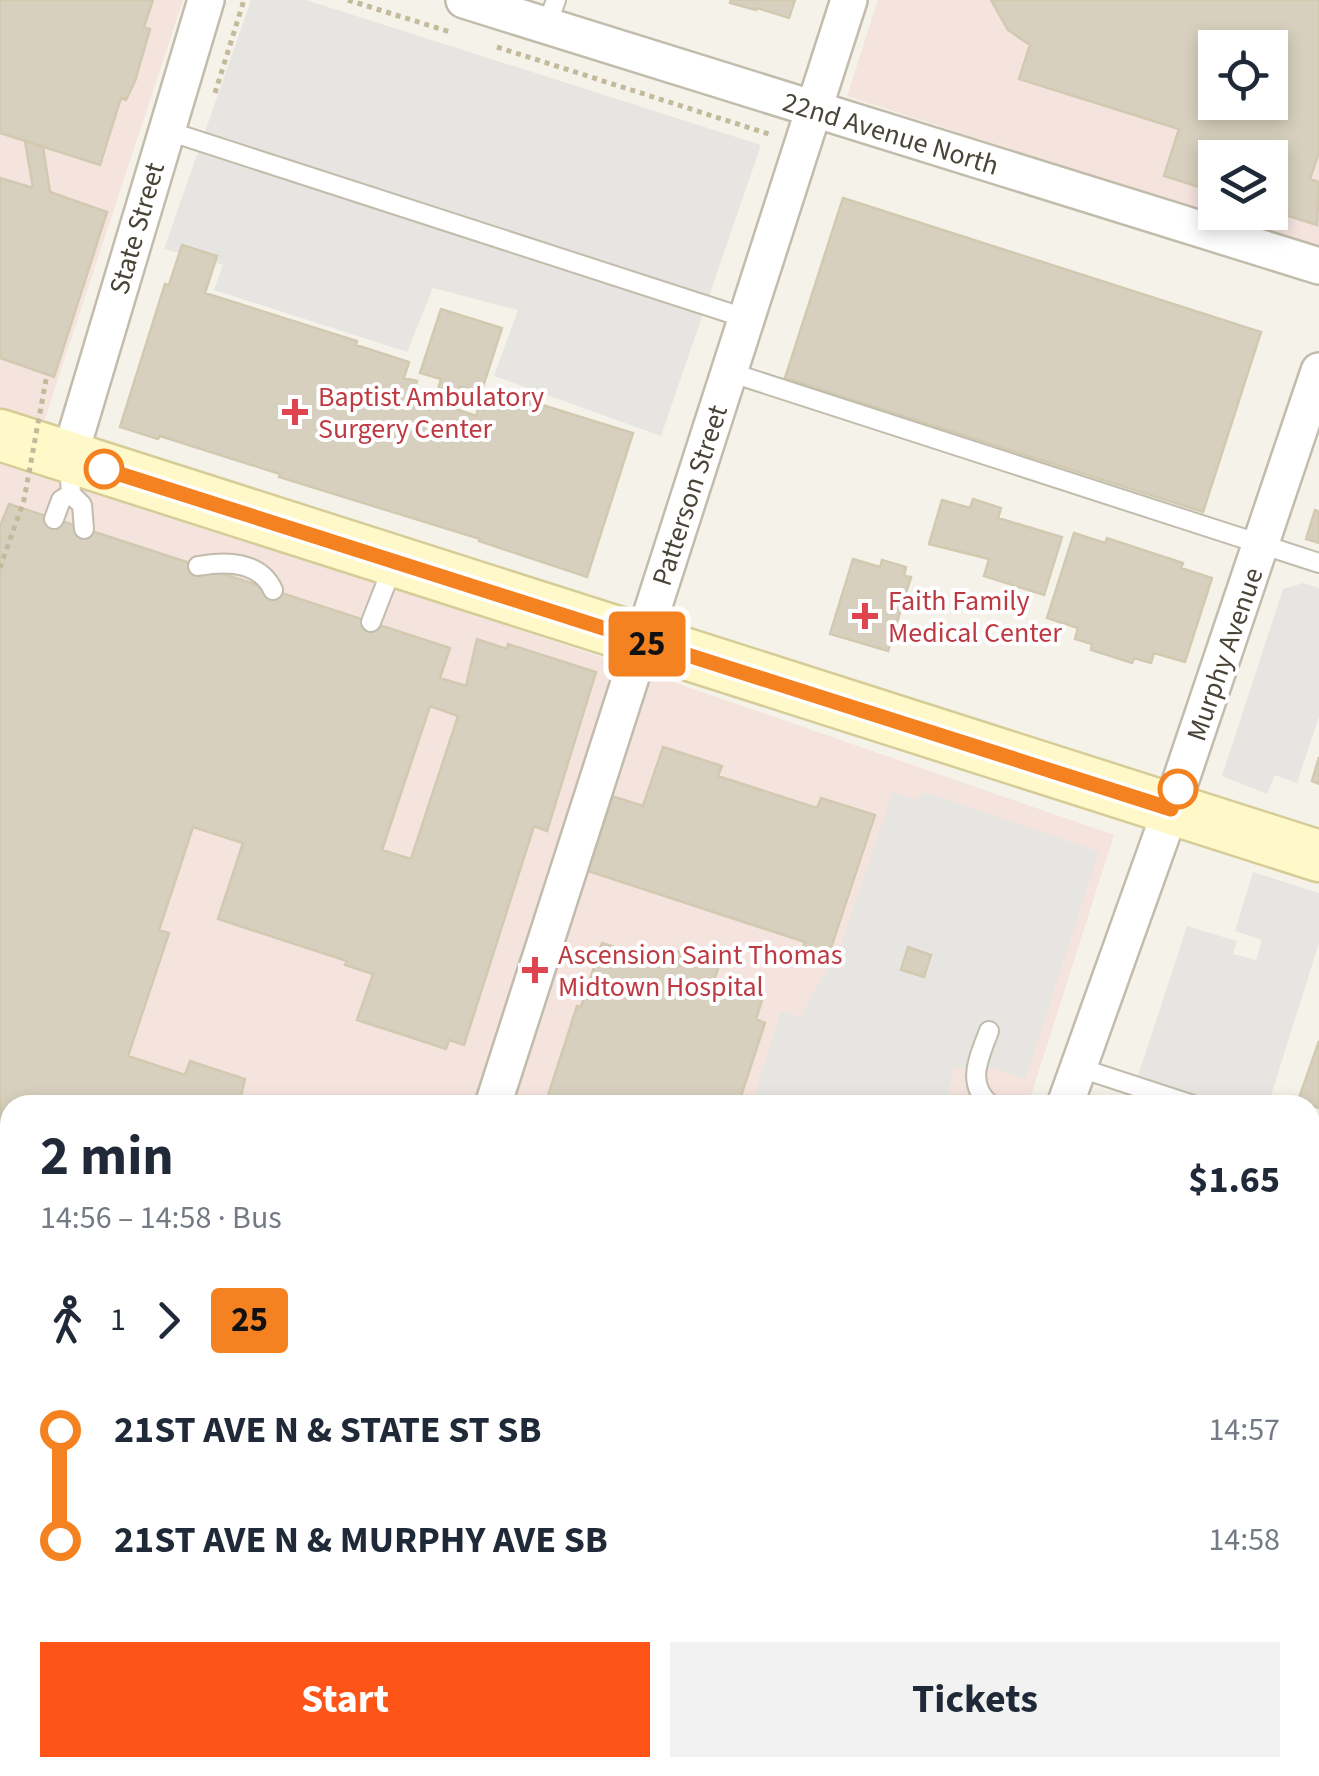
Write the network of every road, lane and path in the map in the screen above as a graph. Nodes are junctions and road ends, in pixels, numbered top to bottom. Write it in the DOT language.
graph roads {
  1 [pos="206,0"];
  2 [pos="348,0"];
  3 [pos="464,0"];
  4 [pos="849,0"];
  5 [pos="551,13"];
  6 [pos="460,36"];
  7 [pos="497,48"];
  8 [pos="813,108"];
  9 [pos="165,130"];
  10 [pos="775,136"];
  11 [pos="1319,266"];
  12 [pos="745,318"];
  13 [pos="1319,371"];
  14 [pos="728,372"];
  15 [pos="47,374"];
  16 [pos="0,436"];
  17 [pos="70,476"];
  18 [pos="54,519"];
  19 [pos="84,529"];
  20 [pos="1262,545"];
  21 [pos="394,562"];
  22 [pos="1319,563"];
  23 [pos="198,566"];
  24 [pos="0,568"];
  25 [pos="273,590"];
  26 [pos="371,622"];
  27 [pos="642,642"];
  28 [pos="1171,809"];
  29 [pos="1319,856"];
  30 [pos="988,1032"];
  31 [pos="1077,1067"];
  32 [pos="496,1095"];
  33 [pos="981,1095"];
  34 [pos="1068,1095"];
  35 [pos="1162,1095"];
  1 -- 9 [label="street, State Street"];
  2 -- 6 [label="path"];
  3 -- 5 [label="street, 22nd Avenue North"];
  4 -- 8 [label="street, Patterson Street"];
  5 -- 8 [label="street, 22nd Avenue North"];
  7 -- 10 [label="path"];
  8 -- 11 [label="street, 22nd Avenue North"];
  8 -- 12 [label="street, Patterson Street"];
  9 -- 12 [label="lane"];
  9 -- 17 [label="street, State Street"];
  12 -- 14 [label="street, Patterson Street"];
  13 -- 20 [label="street, Murphy Avenue"];
  14 -- 20 [label="lane"];
  14 -- 27 [label="street, Patterson Street"];
  15 -- 24 [label="path, bridge"];
  16 -- 17 [label="main road"];
  17 -- 18 [label="lane"];
  17 -- 19 [label="lane"];
  17 -- 21 [label="main road"];
  20 -- 22 [label="lane"];
  20 -- 28 [label="street, Murphy Avenue"];
  21 -- 26 [label="lane"];
  21 -- 27 [label="main road"];
  23 -- 25 [label="lane"];
  27 -- 28 [label="main road"];
  27 -- 32 [label="street, Patterson Street"];
  28 -- 29 [label="main road"];
  28 -- 31 [label="street, Murphy Avenue"];
  30 -- 33 [label="lane"];
  31 -- 34 [label="street, Murphy Avenue"];
  31 -- 35 [label="lane"];
}
